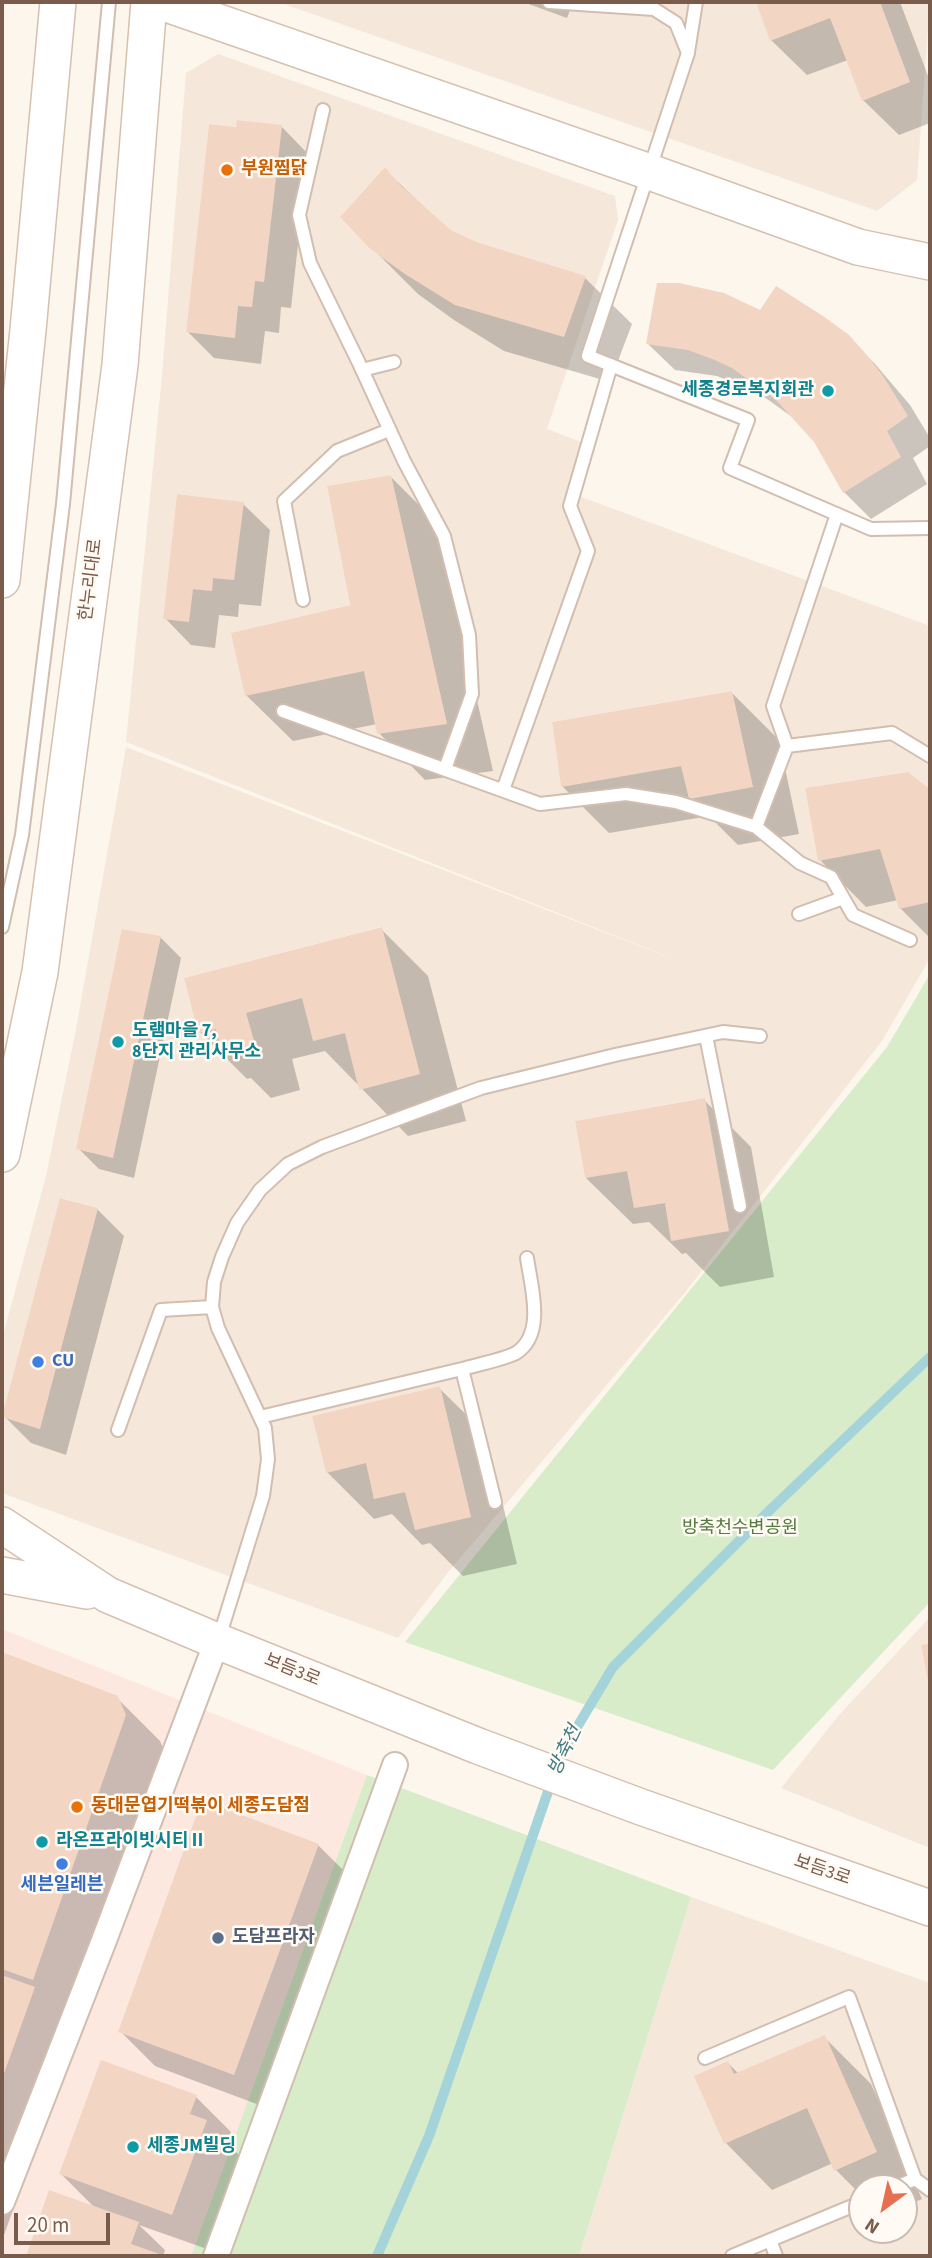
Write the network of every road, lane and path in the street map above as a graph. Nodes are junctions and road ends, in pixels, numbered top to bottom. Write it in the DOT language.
graph roads {
  1 [pos="58,2"];
  2 [pos="109,2"];
  3 [pos="149,2"];
  4 [pos="161,2"];
  5 [pos="549,2"];
  6 [pos="696,2"];
  7 [pos="688,52"];
  8 [pos="323,110"];
  9 [pos="647,171"];
  10 [pos="930,262"];
  11 [pos="15,326"];
  12 [pos="394,362"];
  13 [pos="611,365"];
  14 [pos="362,370"];
  15 [pos="389,430"];
  16 [pos="837,514"];
  17 [pos="930,528"];
  18 [pos="2,580"];
  19 [pos="303,600"];
  20 [pos="283,711"];
  21 [pos="787,746"];
  22 [pos="930,756"];
  23 [pos="445,769"];
  24 [pos="503,790"];
  25 [pos="756,827"];
  26 [pos="843,898"];
  27 [pos="799,914"];
  28 [pos="2,927"];
  29 [pos="909,940"];
  30 [pos="706,1036"];
  31 [pos="760,1036"];
  32 [pos="2,1154"];
  33 [pos="740,1206"];
  34 [pos="527,1258"];
  35 [pos="212,1307"];
  36 [pos="463,1369"];
  37 [pos="260,1418"];
  38 [pos="118,1430"];
  39 [pos="495,1502"];
  40 [pos="2,1525"];
  41 [pos="2,1574"];
  42 [pos="108,1595"];
  43 [pos="217,1641"];
  44 [pos="395,1765"];
  45 [pos="930,1909"];
  46 [pos="705,2059"];
  47 [pos="913,2174"];
  48 [pos="2,2202"];
  49 [pos="848,2208"];
  50 [pos="770,2240"];
  51 [pos="216,2256"];
  52 [pos="732,2256"];
  53 [pos="776,2256"];
  1 -- 11 [label="street"];
  2 -- 28 [label="lane"];
  3 -- 32 [label="street, 한누리대로"];
  4 -- 9 [label="street"];
  5 -- 7 [label="lane"];
  6 -- 7 [label="lane"];
  7 -- 9 [label="lane"];
  8 -- 14 [label="lane"];
  9 -- 10 [label="street"];
  9 -- 13 [label="lane"];
  11 -- 18 [label="street"];
  12 -- 14 [label="lane"];
  13 -- 16 [label="lane"];
  13 -- 24 [label="lane"];
  14 -- 15 [label="lane"];
  15 -- 19 [label="lane"];
  15 -- 23 [label="lane"];
  16 -- 17 [label="lane"];
  16 -- 21 [label="lane"];
  20 -- 23 [label="lane"];
  21 -- 22 [label="lane"];
  21 -- 25 [label="lane"];
  23 -- 24 [label="lane"];
  24 -- 25 [label="lane"];
  25 -- 26 [label="lane"];
  26 -- 27 [label="lane"];
  26 -- 29 [label="lane"];
  30 -- 31 [label="lane"];
  30 -- 33 [label="lane"];
  30 -- 35 [label="lane"];
  34 -- 36 [label="lane"];
  35 -- 37 [label="lane"];
  35 -- 38 [label="lane"];
  36 -- 37 [label="lane"];
  36 -- 39 [label="lane"];
  37 -- 43 [label="lane"];
  40 -- 42 [label="street"];
  41 -- 42 [label="street"];
  42 -- 43 [label="street, 보듬3로"];
  43 -- 45 [label="street, 보듬3로"];
  43 -- 48 [label="street"];
  44 -- 51 [label="street"];
  46 -- 47 [label="lane"];
  49 -- 50 [label="lane"];
  50 -- 52 [label="lane"];
  50 -- 53 [label="lane"];
}
